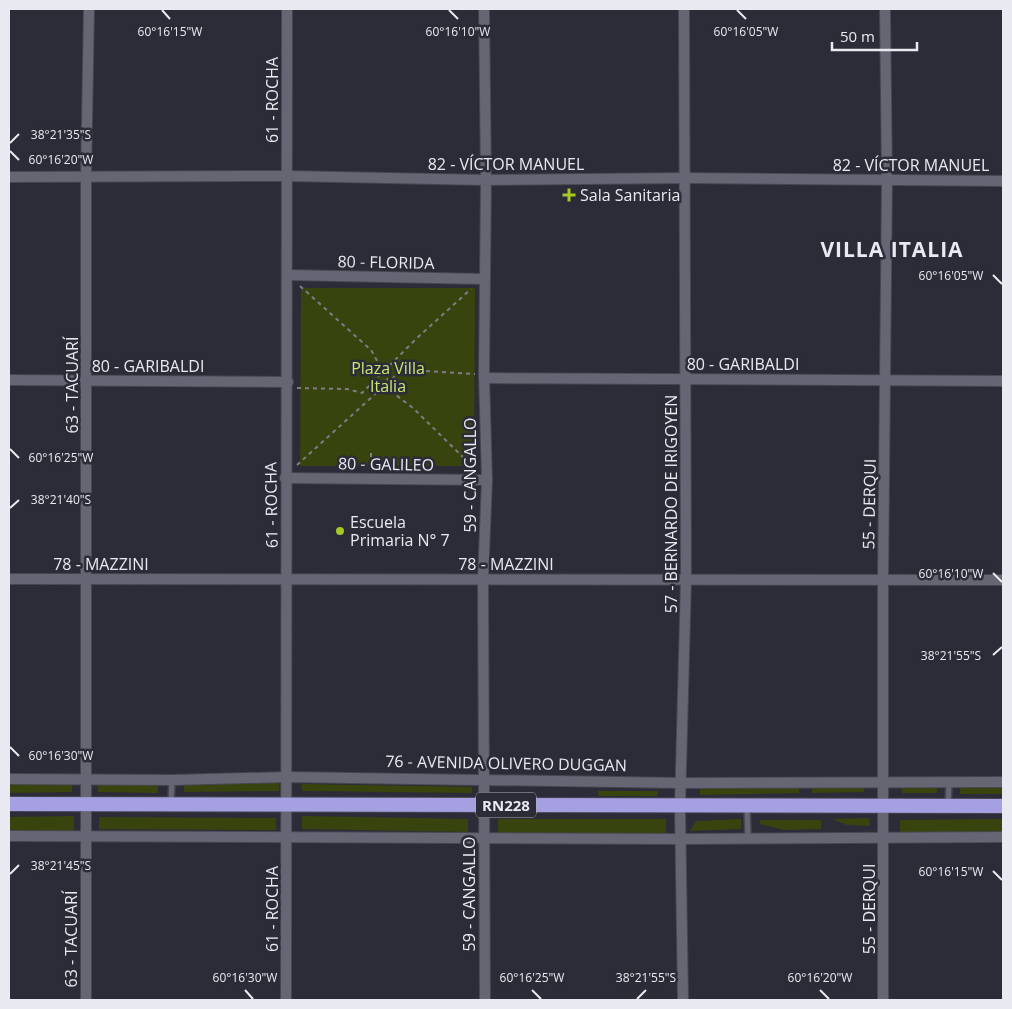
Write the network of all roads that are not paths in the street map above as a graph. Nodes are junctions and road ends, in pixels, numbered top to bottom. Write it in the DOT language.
graph roads {
  1 [pos="89,9"];
  2 [pos="287,9"];
  3 [pos="484,9"];
  4 [pos="684,9"];
  5 [pos="885,9"];
  6 [pos="287,176"];
  7 [pos="9,177"];
  8 [pos="86,177"];
  9 [pos="686,178"];
  10 [pos="486,180"];
  11 [pos="887,180"];
  12 [pos="1003,181"];
  13 [pos="287,275"];
  14 [pos="482,279"];
  15 [pos="484,376"];
  16 [pos="686,379"];
  17 [pos="9,380"];
  18 [pos="87,380"];
  19 [pos="886,380"];
  20 [pos="1003,381"];
  21 [pos="288,385"];
  22 [pos="285,478"];
  23 [pos="487,480"];
  24 [pos="287,578"];
  25 [pos="9,579"];
  26 [pos="88,579"];
  27 [pos="483,579"];
  28 [pos="686,579"];
  29 [pos="883,580"];
  30 [pos="1003,580"];
  31 [pos="288,777"];
  32 [pos="9,779"];
  33 [pos="87,780"];
  34 [pos="172,780"];
  35 [pos="484,781"];
  36 [pos="884,781"];
  37 [pos="949,782"];
  38 [pos="1003,782"];
  39 [pos="681,783"];
  40 [pos="9,804"];
  41 [pos="86,804"];
  42 [pos="171,804"];
  43 [pos="485,805"];
  44 [pos="287,806"];
  45 [pos="747,806"];
  46 [pos="884,806"];
  47 [pos="948,806"];
  48 [pos="1003,806"];
  49 [pos="680,807"];
  50 [pos="9,836"];
  51 [pos="86,836"];
  52 [pos="287,836"];
  53 [pos="1003,837"];
  54 [pos="483,838"];
  55 [pos="884,838"];
  56 [pos="681,839"];
  57 [pos="748,839"];
  58 [pos="86,1000"];
  59 [pos="286,1000"];
  60 [pos="484,1000"];
  61 [pos="683,1000"];
  62 [pos="883,1000"];
  1 -- 8 [label="street, 63 - TACUARÍ"];
  2 -- 6 [label="street, 61 - ROCHA"];
  3 -- 10 [label="street, 59 - CANGALLO"];
  4 -- 9 [label="street, 57 - BERNARDO DE IRIGOYEN"];
  5 -- 11 [label="street, 55 - DERQUI"];
  6 -- 8 [label="street, 82 - VÍCTOR MANUEL"];
  6 -- 10 [label="street, 82 - VÍCTOR MANUEL"];
  6 -- 13 [label="street, 61 - ROCHA"];
  7 -- 8 [label="street, 82 - VÍCTOR MANUEL"];
  8 -- 18 [label="street, 63 - TACUARÍ"];
  9 -- 10 [label="street, 82 - VÍCTOR MANUEL"];
  9 -- 11 [label="street, 82 - VÍCTOR MANUEL"];
  9 -- 16 [label="street, 57 - BERNARDO DE IRIGOYEN"];
  10 -- 14 [label="street, 59 - CANGALLO"];
  11 -- 12 [label="street, 82 - VÍCTOR MANUEL"];
  11 -- 19 [label="street, 55 - DERQUI"];
  13 -- 14 [label="street, 80 - FLORIDA"];
  13 -- 21 [label="street, 61 - ROCHA"];
  14 -- 15 [label="street, 59 - CANGALLO"];
  15 -- 16 [label="street, 80 - GARIBALDI"];
  15 -- 23 [label="street, 59 - CANGALLO"];
  16 -- 19 [label="street, 80 - GARIBALDI"];
  16 -- 28 [label="street, 57 - BERNARDO DE IRIGOYEN"];
  17 -- 18 [label="street, 80 - GARIBALDI"];
  18 -- 21 [label="street, 80 - GARIBALDI"];
  18 -- 26 [label="street, 63 - TACUARÍ"];
  19 -- 20 [label="street, 80 - GARIBALDI"];
  19 -- 29 [label="street, 55 - DERQUI"];
  21 -- 22 [label="street, 61 - ROCHA"];
  22 -- 23 [label="street, 80 - GALILEO"];
  22 -- 24 [label="street, 61 - ROCHA"];
  23 -- 27 [label="street, 59 - CANGALLO"];
  24 -- 26 [label="street, 78 - MAZZINI"];
  24 -- 27 [label="street, 78 - MAZZINI"];
  24 -- 31 [label="street, 61 - ROCHA"];
  25 -- 26 [label="street, 78 - MAZZINI"];
  26 -- 33 [label="street, 63 - TACUARÍ"];
  27 -- 28 [label="street, 78 - MAZZINI"];
  27 -- 35 [label="street, 59 - CANGALLO"];
  28 -- 29 [label="street, 78 - MAZZINI"];
  28 -- 39 [label="street, 57 - BERNARDO DE IRIGOYEN"];
  29 -- 30 [label="street, 78 - MAZZINI"];
  29 -- 36 [label="street, 55 - DERQUI"];
  31 -- 34 [label="street, 76 - AVENIDA OLIVERO DUGGAN"];
  31 -- 35 [label="street, 76 - AVENIDA OLIVERO DUGGAN"];
  31 -- 44 [label="street, 61 - ROCHA"];
  32 -- 33 [label="street, 76 - AVENIDA OLIVERO DUGGAN"];
  33 -- 34 [label="street, 76 - AVENIDA OLIVERO DUGGAN"];
  33 -- 41 [label="street, 63 - TACUARÍ"];
  34 -- 42 [label="lane"];
  35 -- 39 [label="street, 76 - AVENIDA OLIVERO DUGGAN"];
  35 -- 43 [label="street, 59 - CANGALLO"];
  36 -- 37 [label="street, 76 - AVENIDA OLIVERO DUGGAN"];
  36 -- 39 [label="street, 76 - AVENIDA OLIVERO DUGGAN"];
  36 -- 46 [label="street, 55 - DERQUI"];
  37 -- 38 [label="street, 76 - AVENIDA OLIVERO DUGGAN"];
  37 -- 47 [label="lane"];
  39 -- 49 [label="street, 57 - BERNARDO DE IRIGOYEN"];
  40 -- 41 [label="highway, RN228"];
  41 -- 42 [label="highway, RN228"];
  41 -- 51 [label="street, 63 - TACUARÍ"];
  42 -- 44 [label="highway, RN228"];
  43 -- 44 [label="highway, RN228"];
  43 -- 49 [label="highway, RN228"];
  43 -- 54 [label="street, 59 - CANGALLO"];
  44 -- 52 [label="street, 61 - ROCHA"];
  45 -- 46 [label="highway, RN228"];
  45 -- 49 [label="highway, RN228"];
  45 -- 57 [label="lane"];
  46 -- 47 [label="highway, RN228"];
  46 -- 55 [label="street, 55 - DERQUI"];
  47 -- 48 [label="highway, RN228"];
  49 -- 56 [label="street, 57 - BERNARDO DE IRIGOYEN"];
  50 -- 51 [label="street"];
  51 -- 52 [label="street"];
  51 -- 58 [label="street, 63 - TACUARÍ"];
  52 -- 54 [label="street"];
  52 -- 59 [label="street, 61 - ROCHA"];
  53 -- 55 [label="street"];
  54 -- 56 [label="street"];
  54 -- 60 [label="street, 59 - CANGALLO"];
  55 -- 57 [label="street"];
  55 -- 62 [label="street, 55 - DERQUI"];
  56 -- 57 [label="street"];
  56 -- 61 [label="street, 57 - BERNARDO DE IRIGOYEN"];
}
